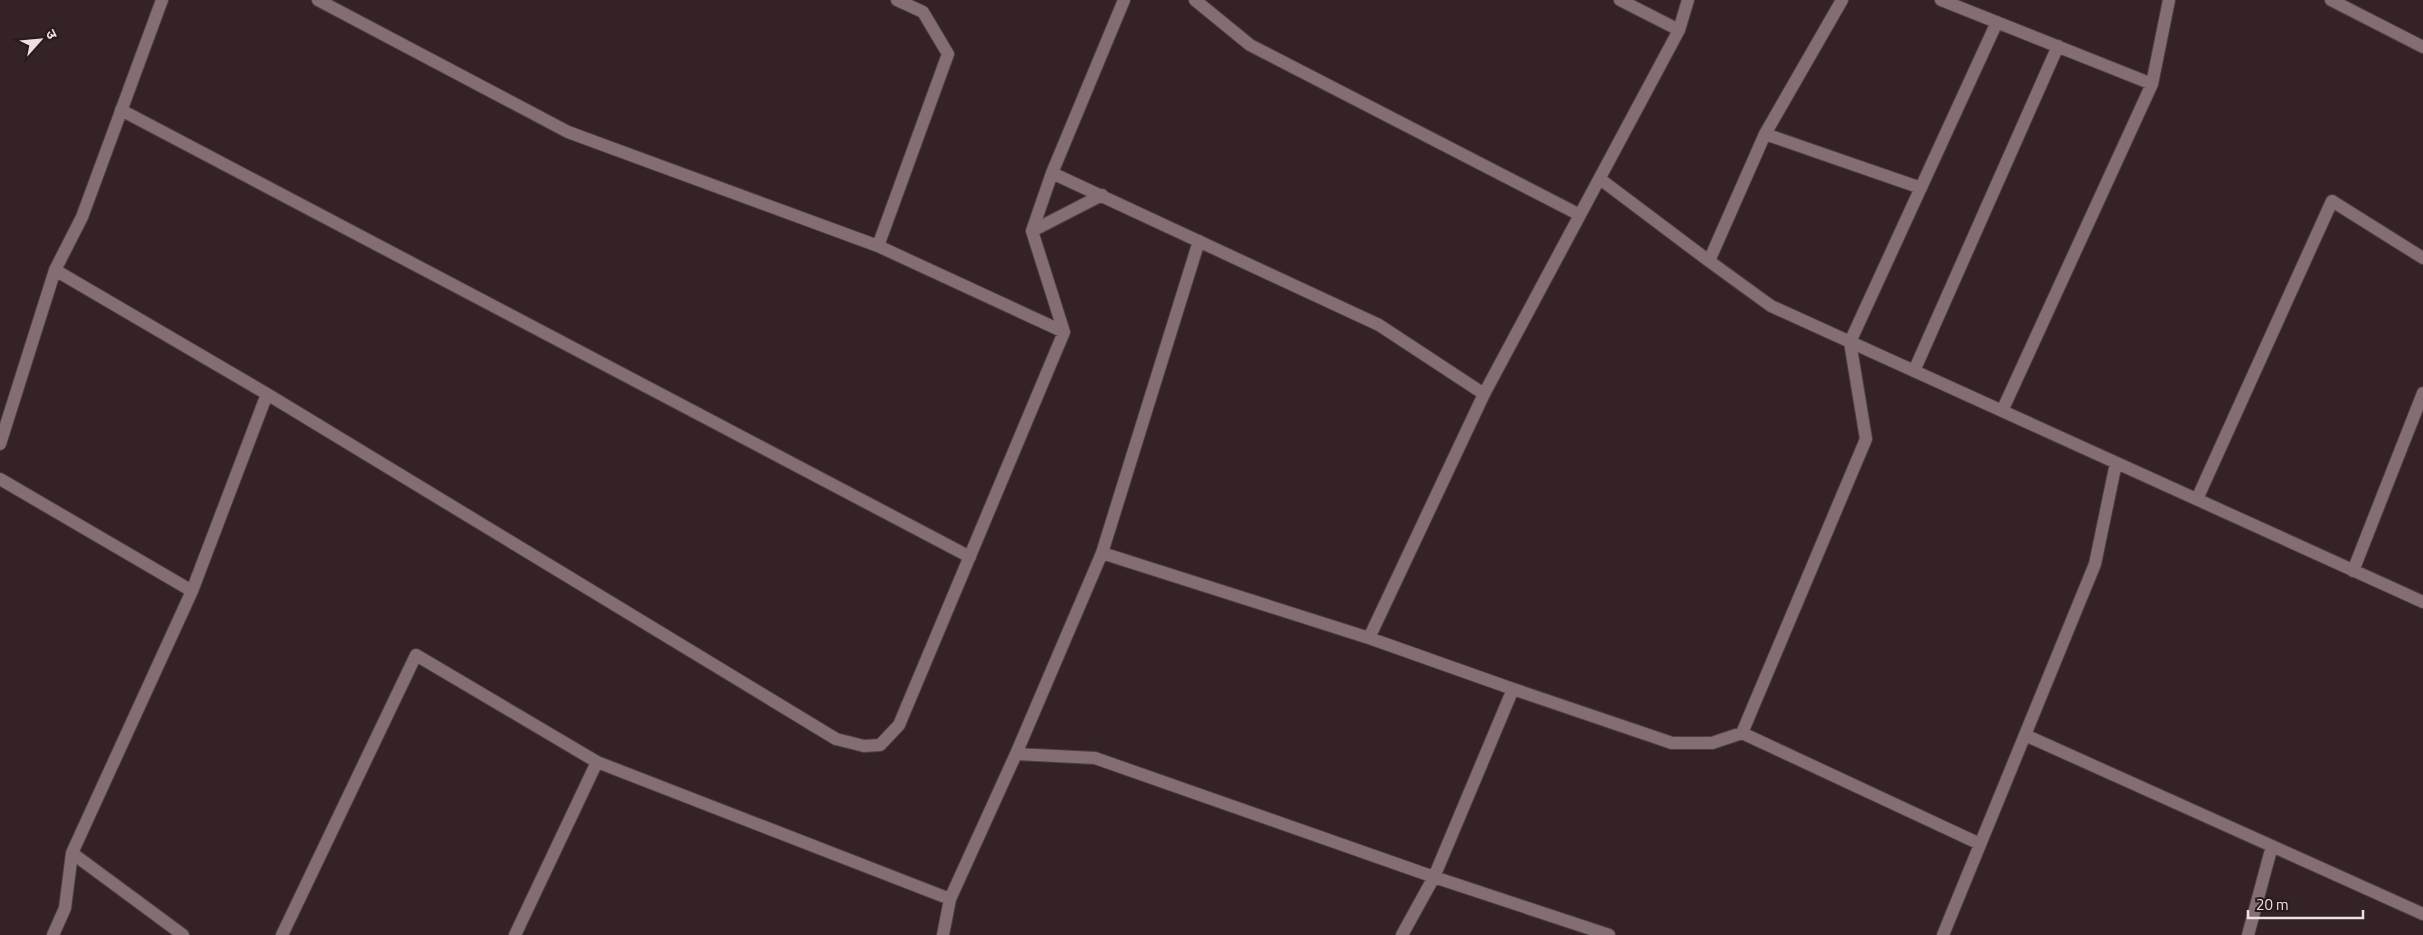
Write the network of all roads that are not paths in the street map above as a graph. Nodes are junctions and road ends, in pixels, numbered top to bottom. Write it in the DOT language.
graph roads {
  1 [pos="162,0"];
  2 [pos="318,0"];
  3 [pos="897,0"];
  4 [pos="1124,0"];
  5 [pos="1195,0"];
  6 [pos="1620,0"];
  7 [pos="1688,0"];
  8 [pos="1842,0"];
  9 [pos="1941,0"];
  10 [pos="2169,0"];
  11 [pos="2332,0"];
  12 [pos="1997,22"];
  13 [pos="1679,30"];
  14 [pos="2058,46"];
  15 [pos="2423,47"];
  16 [pos="2152,84"];
  17 [pos="121,110"];
  18 [pos="1765,134"];
  19 [pos="1052,173"];
  20 [pos="1600,179"];
  21 [pos="1921,188"];
  22 [pos="1102,195"];
  23 [pos="1580,215"];
  24 [pos="1032,231"];
  25 [pos="1199,241"];
  26 [pos="878,246"];
  27 [pos="2423,258"];
  28 [pos="1709,261"];
  29 [pos="55,270"];
  30 [pos="1064,332"];
  31 [pos="1850,342"];
  32 [pos="1914,371"];
  33 [pos="2423,393"];
  34 [pos="267,394"];
  35 [pos="1484,394"];
  36 [pos="2002,410"];
  37 [pos="0,444"];
  38 [pos="2116,463"];
  39 [pos="0,479"];
  40 [pos="2197,499"];
  41 [pos="1102,553"];
  42 [pos="970,557"];
  43 [pos="2353,571"];
  44 [pos="192,591"];
  45 [pos="2423,602"];
  46 [pos="1369,638"];
  47 [pos="1513,689"];
  48 [pos="1742,733"];
  49 [pos="2025,735"];
  50 [pos="1016,754"];
  51 [pos="597,762"];
  52 [pos="1980,844"];
  53 [pos="2272,846"];
  54 [pos="72,853"];
  55 [pos="1434,877"];
  56 [pos="950,899"];
  57 [pos="2423,914"];
  58 [pos="53,935"];
  59 [pos="183,935"];
  60 [pos="282,935"];
  61 [pos="515,935"];
  62 [pos="943,935"];
  63 [pos="1402,935"];
  64 [pos="1609,935"];
  65 [pos="1943,935"];
  66 [pos="2248,935"];
  1 -- 17 [label="street"];
  2 -- 26 [label="street"];
  3 -- 26 [label="street"];
  4 -- 19 [label="street"];
  5 -- 23 [label="street"];
  6 -- 13 [label="street"];
  7 -- 13 [label="street"];
  8 -- 18 [label="street"];
  9 -- 12 [label="street"];
  10 -- 16 [label="street"];
  11 -- 15 [label="street"];
  12 -- 14 [label="street"];
  12 -- 21 [label="street"];
  13 -- 20 [label="street"];
  14 -- 16 [label="street"];
  14 -- 32 [label="street"];
  16 -- 36 [label="street"];
  17 -- 29 [label="street"];
  17 -- 42 [label="street"];
  18 -- 21 [label="street"];
  18 -- 28 [label="street"];
  19 -- 22 [label="street"];
  19 -- 24 [label="street"];
  20 -- 23 [label="street"];
  20 -- 28 [label="street"];
  21 -- 31 [label="street"];
  22 -- 24 [label="street"];
  22 -- 25 [label="street"];
  23 -- 35 [label="street"];
  24 -- 30 [label="street"];
  25 -- 35 [label="street"];
  25 -- 41 [label="street"];
  26 -- 30 [label="street"];
  27 -- 40 [label="street"];
  28 -- 31 [label="street"];
  29 -- 34 [label="street"];
  29 -- 37 [label="street"];
  30 -- 42 [label="street"];
  31 -- 32 [label="street"];
  31 -- 48 [label="street"];
  32 -- 36 [label="street"];
  33 -- 43 [label="street"];
  34 -- 42 [label="street"];
  34 -- 44 [label="street"];
  35 -- 46 [label="street"];
  36 -- 38 [label="street"];
  38 -- 40 [label="street"];
  38 -- 49 [label="street"];
  39 -- 44 [label="street"];
  40 -- 43 [label="street"];
  41 -- 46 [label="street"];
  41 -- 50 [label="street"];
  43 -- 45 [label="street"];
  44 -- 54 [label="street"];
  46 -- 47 [label="street"];
  47 -- 48 [label="street"];
  47 -- 55 [label="street"];
  48 -- 52 [label="street"];
  49 -- 52 [label="street"];
  49 -- 53 [label="street"];
  50 -- 55 [label="street"];
  50 -- 56 [label="street"];
  51 -- 56 [label="street"];
  51 -- 60 [label="street"];
  51 -- 61 [label="street"];
  52 -- 65 [label="street"];
  53 -- 57 [label="street"];
  53 -- 66 [label="street"];
  54 -- 58 [label="street"];
  54 -- 59 [label="street"];
  55 -- 63 [label="street"];
  55 -- 64 [label="street"];
  56 -- 62 [label="street"];
}
